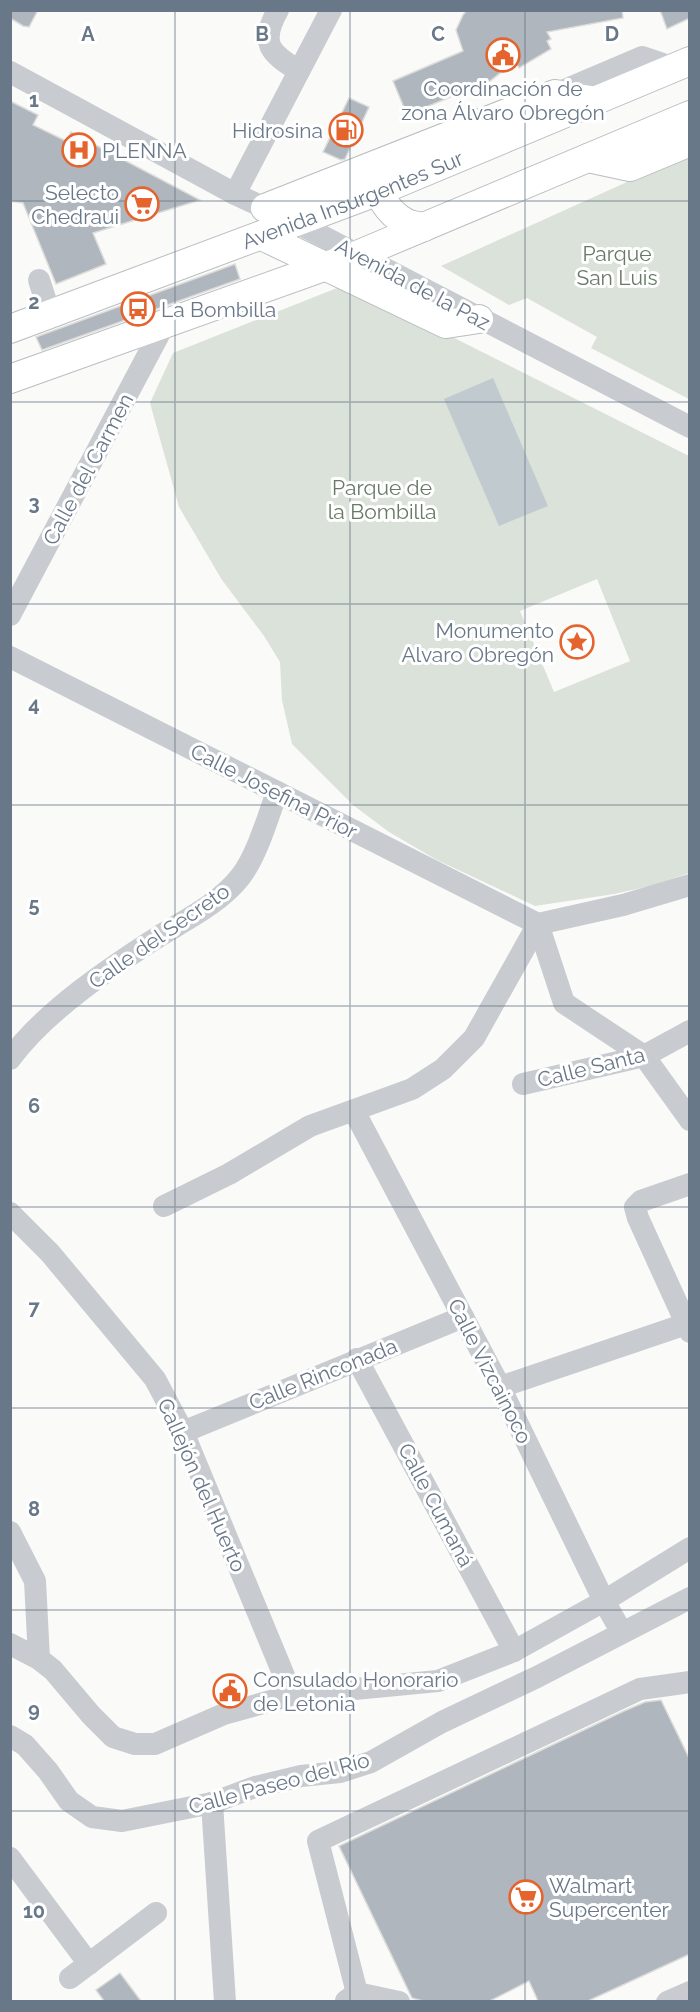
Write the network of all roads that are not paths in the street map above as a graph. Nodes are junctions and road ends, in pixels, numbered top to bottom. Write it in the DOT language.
graph roads {
  1 [pos="278,10"];
  2 [pos="331,10"];
  3 [pos="682,65"];
  4 [pos="300,71"];
  5 [pos="10,72"];
  6 [pos="555,94"];
  7 [pos="596,100"];
  8 [pos="690,115"];
  9 [pos="690,142"];
  10 [pos="588,158"];
  11 [pos="393,159"];
  12 [pos="379,191"];
  13 [pos="235,194"];
  14 [pos="263,222"];
  15 [pos="297,223"];
  16 [pos="424,227"];
  17 [pos="357,255"];
  18 [pos="325,266"];
  19 [pos="39,280"];
  20 [pos="50,314"];
  21 [pos="479,319"];
  22 [pos="165,323"];
  23 [pos="10,329"];
  24 [pos="10,379"];
  25 [pos="690,428"];
  26 [pos="10,615"];
  27 [pos="10,657"];
  28 [pos="277,792"];
  29 [pos="690,885"];
  30 [pos="538,924"];
  31 [pos="690,1031"];
  32 [pos="644,1056"];
  33 [pos="10,1059"];
  34 [pos="524,1084"];
  35 [pos="354,1111"];
  36 [pos="690,1120"];
  37 [pos="690,1184"];
  38 [pos="164,1206"];
  39 [pos="10,1213"];
  40 [pos="21,1238"];
  41 [pos="463,1317"];
  42 [pos="688,1328"];
  43 [pos="357,1359"];
  44 [pos="500,1387"];
  45 [pos="183,1432"];
  46 [pos="10,1532"];
  47 [pos="690,1548"];
  48 [pos="690,1598"];
  49 [pos="604,1601"];
  50 [pos="622,1633"];
  51 [pos="10,1644"];
  52 [pos="514,1651"];
  53 [pos="39,1659"];
  54 [pos="690,1682"];
  55 [pos="292,1695"];
  56 [pos="10,1737"];
  57 [pos="212,1803"];
  58 [pos="10,1858"];
  59 [pos="156,1912"];
  60 [pos="89,1964"];
  61 [pos="70,1978"];
  62 [pos="690,1992"];
  63 [pos="351,1997"];
  64 [pos="225,2001"];
  65 [pos="399,2001"];
  66 [pos="667,2001"];
  1 -- 4 [label="street"];
  2 -- 4 [label="street"];
  3 -- 6 [label="street"];
  3 -- 7 [label="main road, Avenida Insurgentes Sur"];
  4 -- 13 [label="street"];
  5 -- 13 [label="street"];
  6 -- 7 [label="main road"];
  6 -- 11 [label="main road"];
  7 -- 12 [label="main road, Avenida Insurgentes Sur"];
  8 -- 10 [label="main road"];
  9 -- 10 [label="main road"];
  10 -- 16 [label="main road"];
  11 -- 12 [label="main road"];
  11 -- 14 [label="main road"];
  12 -- 15 [label="main road, Avenida Insurgentes Sur"];
  12 -- 16 [label="main road"];
  13 -- 14 [label="street"];
  14 -- 15 [label="main road, Avenida Insurgentes Sur"];
  14 -- 18 [label="main road"];
  14 -- 20 [label="main road, Avenida Insurgentes Sur"];
  15 -- 17 [label="street, Avenida de la Paz"];
  16 -- 17 [label="main road"];
  17 -- 18 [label="main road"];
  17 -- 21 [label="street, Avenida de la Paz"];
  18 -- 21 [label="main road"];
  18 -- 22 [label="main road"];
  19 -- 20 [label="street"];
  20 -- 23 [label="main road, Avenida Insurgentes Sur"];
  21 -- 25 [label="street, Avenida de la Paz"];
  22 -- 24 [label="main road"];
  22 -- 26 [label="street, Calle del Carmen"];
  27 -- 28 [label="street, Calle Josefina Prior"];
  28 -- 30 [label="street, Calle Josefina Prior"];
  28 -- 33 [label="street, Calle del Secreto"];
  29 -- 30 [label="street"];
  30 -- 32 [label="street"];
  30 -- 35 [label="street"];
  31 -- 32 [label="street, Calle Santa"];
  32 -- 34 [label="street, Calle Santa"];
  32 -- 36 [label="street"];
  35 -- 38 [label="street"];
  35 -- 41 [label="street, Calle Vizcainoco"];
  37 -- 42 [label="street"];
  39 -- 40 [label="street, Callejón del Huerto"];
  40 -- 45 [label="street, Callejón del Huerto"];
  41 -- 43 [label="street, Calle Rinconada"];
  41 -- 44 [label="street, Calle Vizcainoco"];
  42 -- 44 [label="street"];
  43 -- 45 [label="street, Calle Rinconada"];
  43 -- 52 [label="street, Calle Cumaná"];
  44 -- 49 [label="street, Calle Vizcainoco"];
  45 -- 55 [label="street, Callejón del Huerto"];
  46 -- 53 [label="street"];
  47 -- 49 [label="street"];
  48 -- 50 [label="street, Calle Paseo del Río"];
  49 -- 50 [label="street, Calle Vizcainoco"];
  49 -- 52 [label="street"];
  50 -- 57 [label="street, Calle Paseo del Río"];
  51 -- 53 [label="street"];
  52 -- 55 [label="street"];
  53 -- 55 [label="street"];
  54 -- 63 [label="street"];
  56 -- 57 [label="street, Calle Paseo del Río"];
  57 -- 64 [label="street"];
  58 -- 60 [label="street"];
  59 -- 60 [label="street"];
  60 -- 61 [label="street"];
  62 -- 66 [label="street"];
  63 -- 65 [label="street"];
}
